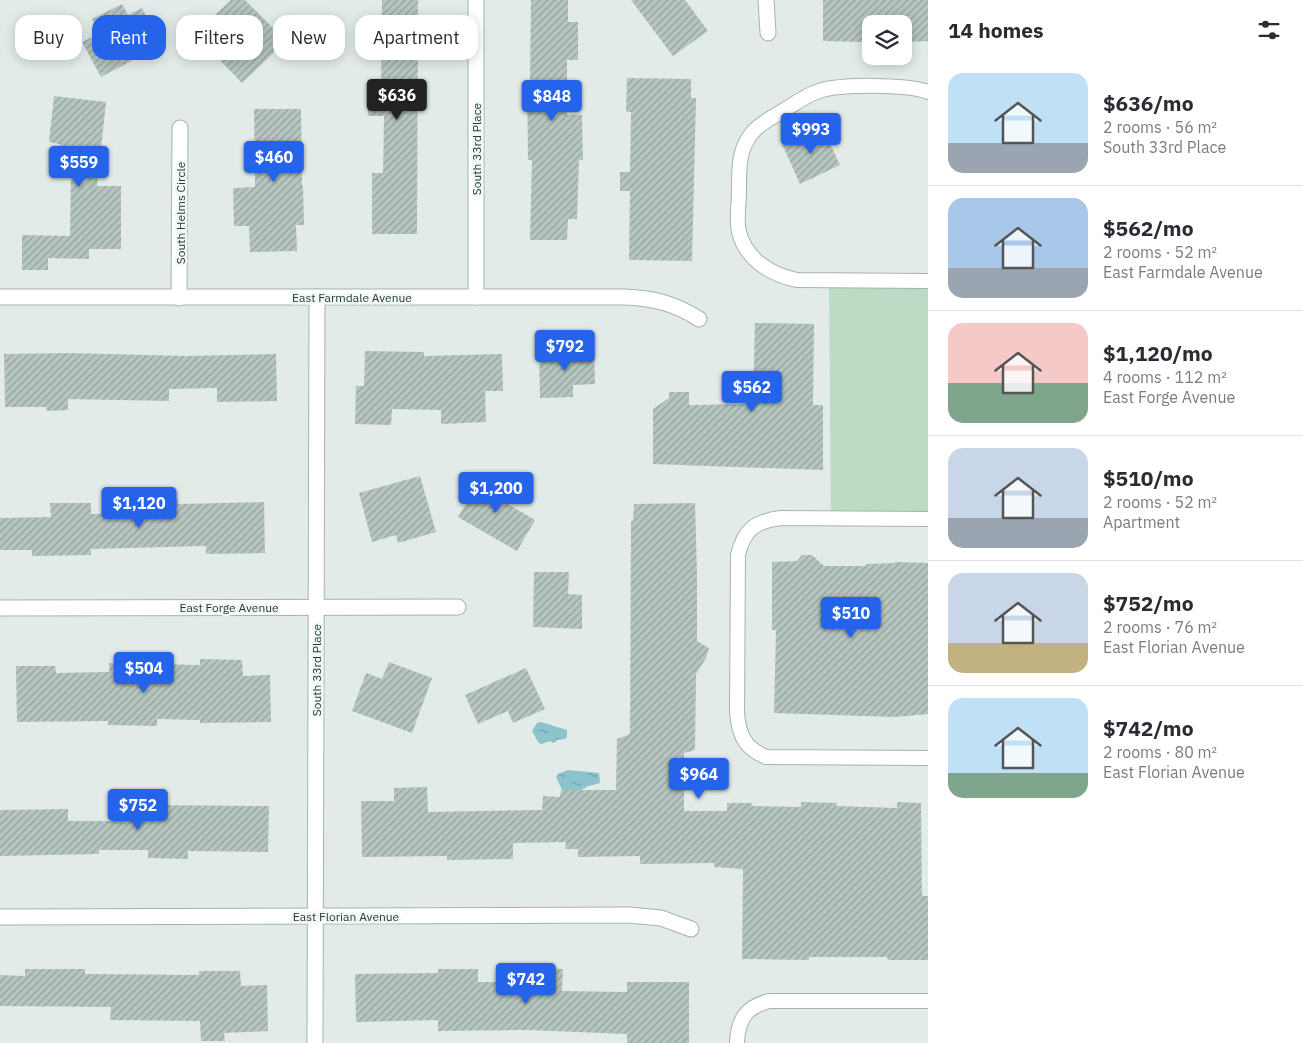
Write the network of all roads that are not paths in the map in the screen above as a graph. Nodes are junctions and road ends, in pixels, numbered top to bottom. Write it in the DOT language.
graph roads {
  1 [pos="476,0"];
  2 [pos="766,0"];
  3 [pos="768,33"];
  4 [pos="928,92"];
  5 [pos="180,128"];
  6 [pos="928,280"];
  7 [pos="0,297"];
  8 [pos="317,297"];
  9 [pos="476,297"];
  10 [pos="179,298"];
  11 [pos="699,319"];
  12 [pos="928,519"];
  13 [pos="316,607"];
  14 [pos="458,607"];
  15 [pos="0,608"];
  16 [pos="928,758"];
  17 [pos="0,916"];
  18 [pos="316,916"];
  19 [pos="691,929"];
  20 [pos="928,1002"];
  21 [pos="315,1043"];
  22 [pos="737,1043"];
  1 -- 9 [label="street, South 33rd Place"];
  2 -- 3 [label="street"];
  4 -- 6 [label="lane"];
  5 -- 10 [label="street, South Helms Circle"];
  7 -- 10 [label="street, East Farmdale Avenue"];
  8 -- 9 [label="street, East Farmdale Avenue"];
  8 -- 10 [label="street, East Farmdale Avenue"];
  8 -- 13 [label="street, South 33rd Place"];
  9 -- 11 [label="street, East Farmdale Avenue"];
  12 -- 16 [label="lane"];
  13 -- 14 [label="street, East Forge Avenue"];
  13 -- 15 [label="street, East Forge Avenue"];
  13 -- 18 [label="street, South 33rd Place"];
  17 -- 18 [label="street, East Florian Avenue"];
  18 -- 19 [label="street, East Florian Avenue"];
  18 -- 21 [label="street, South 33rd Place"];
  20 -- 22 [label="lane"];
}
